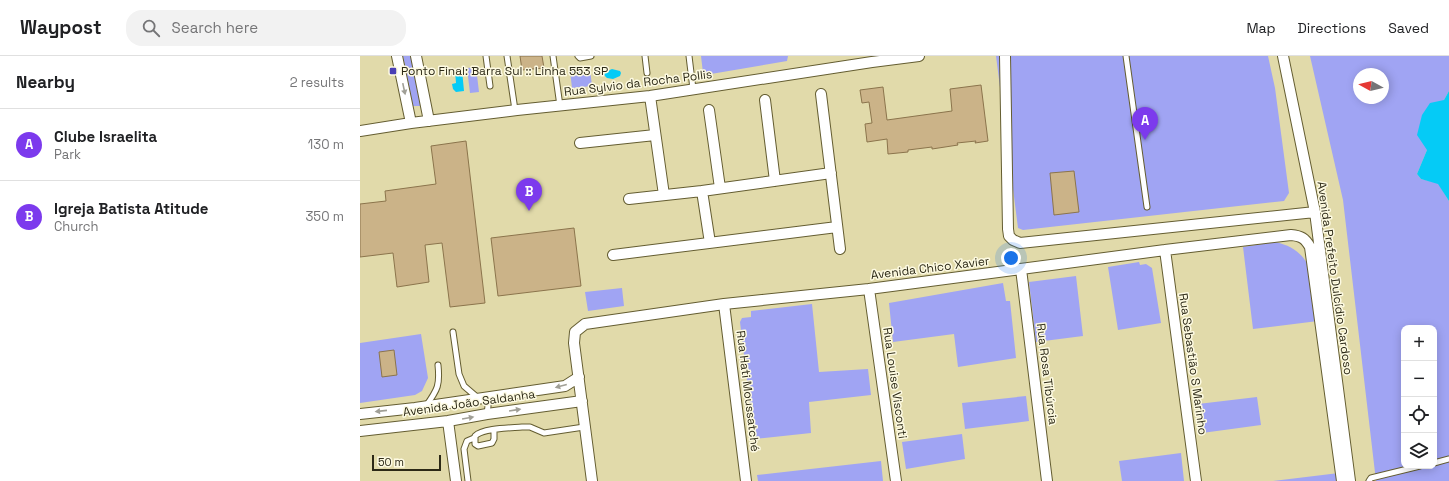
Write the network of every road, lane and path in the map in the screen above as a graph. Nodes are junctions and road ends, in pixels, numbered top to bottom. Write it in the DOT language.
graph roads {
  1 [pos="398,56"];
  2 [pos="416,56"];
  3 [pos="486,56"];
  4 [pos="507,56"];
  5 [pos="554,56"];
  6 [pos="578,56"];
  7 [pos="591,56"];
  8 [pos="645,56"];
  9 [pos="689,56"];
  10 [pos="915,56"];
  11 [pos="919,56"];
  12 [pos="1004,56"];
  13 [pos="1126,56"];
  14 [pos="1282,56"];
  15 [pos="647,73"];
  16 [pos="490,86"];
  17 [pos="693,89"];
  18 [pos="821,94"];
  19 [pos="650,96"];
  20 [pos="765,100"];
  21 [pos="560,106"];
  22 [pos="709,110"];
  23 [pos="515,111"];
  24 [pos="430,121"];
  25 [pos="411,123"];
  26 [pos="360,131"];
  27 [pos="655,135"];
  28 [pos="580,143"];
  29 [pos="831,173"];
  30 [pos="775,180"];
  31 [pos="720,188"];
  32 [pos="702,191"];
  33 [pos="664,195"];
  34 [pos="630,199"];
  35 [pos="1147,207"];
  36 [pos="1315,212"];
  37 [pos="837,227"];
  38 [pos="1291,235"];
  39 [pos="710,243"];
  40 [pos="840,249"];
  41 [pos="1165,250"];
  42 [pos="613,256"];
  43 [pos="1021,269"];
  44 [pos="869,289"];
  45 [pos="724,304"];
  46 [pos="453,332"];
  47 [pos="438,365"];
  48 [pos="579,377"];
  49 [pos="484,398"];
  50 [pos="582,401"];
  51 [pos="426,406"];
  52 [pos="415,408"];
  53 [pos="360,414"];
  54 [pos="487,414"];
  55 [pos="448,421"];
  56 [pos="417,424"];
  57 [pos="584,427"];
  58 [pos="494,430"];
  59 [pos="360,431"];
  60 [pos="474,438"];
  61 [pos="1449,459"];
  62 [pos="1437,462"];
  63 [pos="1408,469"];
  64 [pos="456,481"];
  65 [pos="468,481"];
  66 [pos="592,481"];
  67 [pos="746,481"];
  68 [pos="896,481"];
  69 [pos="1047,481"];
  70 [pos="1196,481"];
  71 [pos="1342,481"];
  72 [pos="1350,481"];
  73 [pos="1369,481"];
  1 -- 25 [label="street, one-way"];
  2 -- 24 [label="street"];
  3 -- 16 [label="lane"];
  4 -- 23 [label="lane"];
  5 -- 21 [label="lane"];
  6 -- 7 [label="lane"];
  8 -- 15 [label="lane"];
  9 -- 17 [label="lane"];
  10 -- 11 [label="street, Rua Sylvio da Rocha Pollis"];
  10 -- 17 [label="street, Rua Sylvio da Rocha Pollis"];
  12 -- 36 [label="street"];
  13 -- 35 [label="lane"];
  14 -- 36 [label="street, Avenida Prefeito Dulcídio Cardoso"];
  17 -- 19 [label="street, Rua Sylvio da Rocha Pollis"];
  18 -- 29 [label="street"];
  19 -- 21 [label="street, Rua Sylvio da Rocha Pollis"];
  19 -- 27 [label="street"];
  20 -- 30 [label="street"];
  21 -- 23 [label="street, Rua Sylvio da Rocha Pollis"];
  22 -- 31 [label="street"];
  23 -- 24 [label="street, Rua Sylvio da Rocha Pollis"];
  24 -- 25 [label="street, Rua Sylvio da Rocha Pollis"];
  25 -- 26 [label="street, Rua Sylvio da Rocha Pollis"];
  27 -- 28 [label="street"];
  27 -- 33 [label="street"];
  29 -- 30 [label="street"];
  29 -- 37 [label="street"];
  30 -- 31 [label="street"];
  31 -- 32 [label="street"];
  32 -- 33 [label="street"];
  32 -- 39 [label="street"];
  33 -- 34 [label="street"];
  36 -- 72 [label="street, Avenida Prefeito Dulcídio Cardoso"];
  37 -- 39 [label="street"];
  37 -- 40 [label="street"];
  38 -- 41 [label="street, Avenida Chico Xavier"];
  38 -- 71 [label="street, Avenida Prefeito Dulcídio Cardoso"];
  39 -- 42 [label="street"];
  41 -- 43 [label="street, Avenida Chico Xavier"];
  41 -- 70 [label="street, Rua Sebastião S Marinho"];
  43 -- 44 [label="street, Avenida Chico Xavier"];
  43 -- 69 [label="street, Rua Rosa Tibúrcia"];
  44 -- 45 [label="street, Avenida Chico Xavier"];
  44 -- 68 [label="street, Rua Louise Visconti"];
  45 -- 48 [label="street, Avenida Chico Xavier"];
  45 -- 67 [label="street, Rua Hati Moussatché"];
  46 -- 49 [label="lane"];
  47 -- 51 [label="lane"];
  48 -- 49 [label="street, Avenida João Saldanha, one-way"];
  48 -- 50 [label="street"];
  49 -- 51 [label="street, Avenida João Saldanha"];
  49 -- 54 [label="lane"];
  54 -- 50 [label="street, Avenida João Saldanha, one-way"];
  50 -- 57 [label="street"];
  51 -- 52 [label="street, Avenida João Saldanha"];
  52 -- 53 [label="street, Avenida João Saldanha, one-way"];
  52 -- 56 [label="street"];
  55 -- 54 [label="street, Avenida João Saldanha, one-way"];
  55 -- 56 [label="street, Avenida João Saldanha"];
  55 -- 64 [label="street"];
  56 -- 59 [label="street, Avenida João Saldanha"];
  57 -- 58 [label="lane"];
  57 -- 66 [label="street"];
  58 -- 60 [label="lane"];
  58 -- 60 [label="lane"];
  60 -- 65 [label="lane"];
  61 -- 62 [label="lane"];
  63 -- 73 [label="lane"];
}
